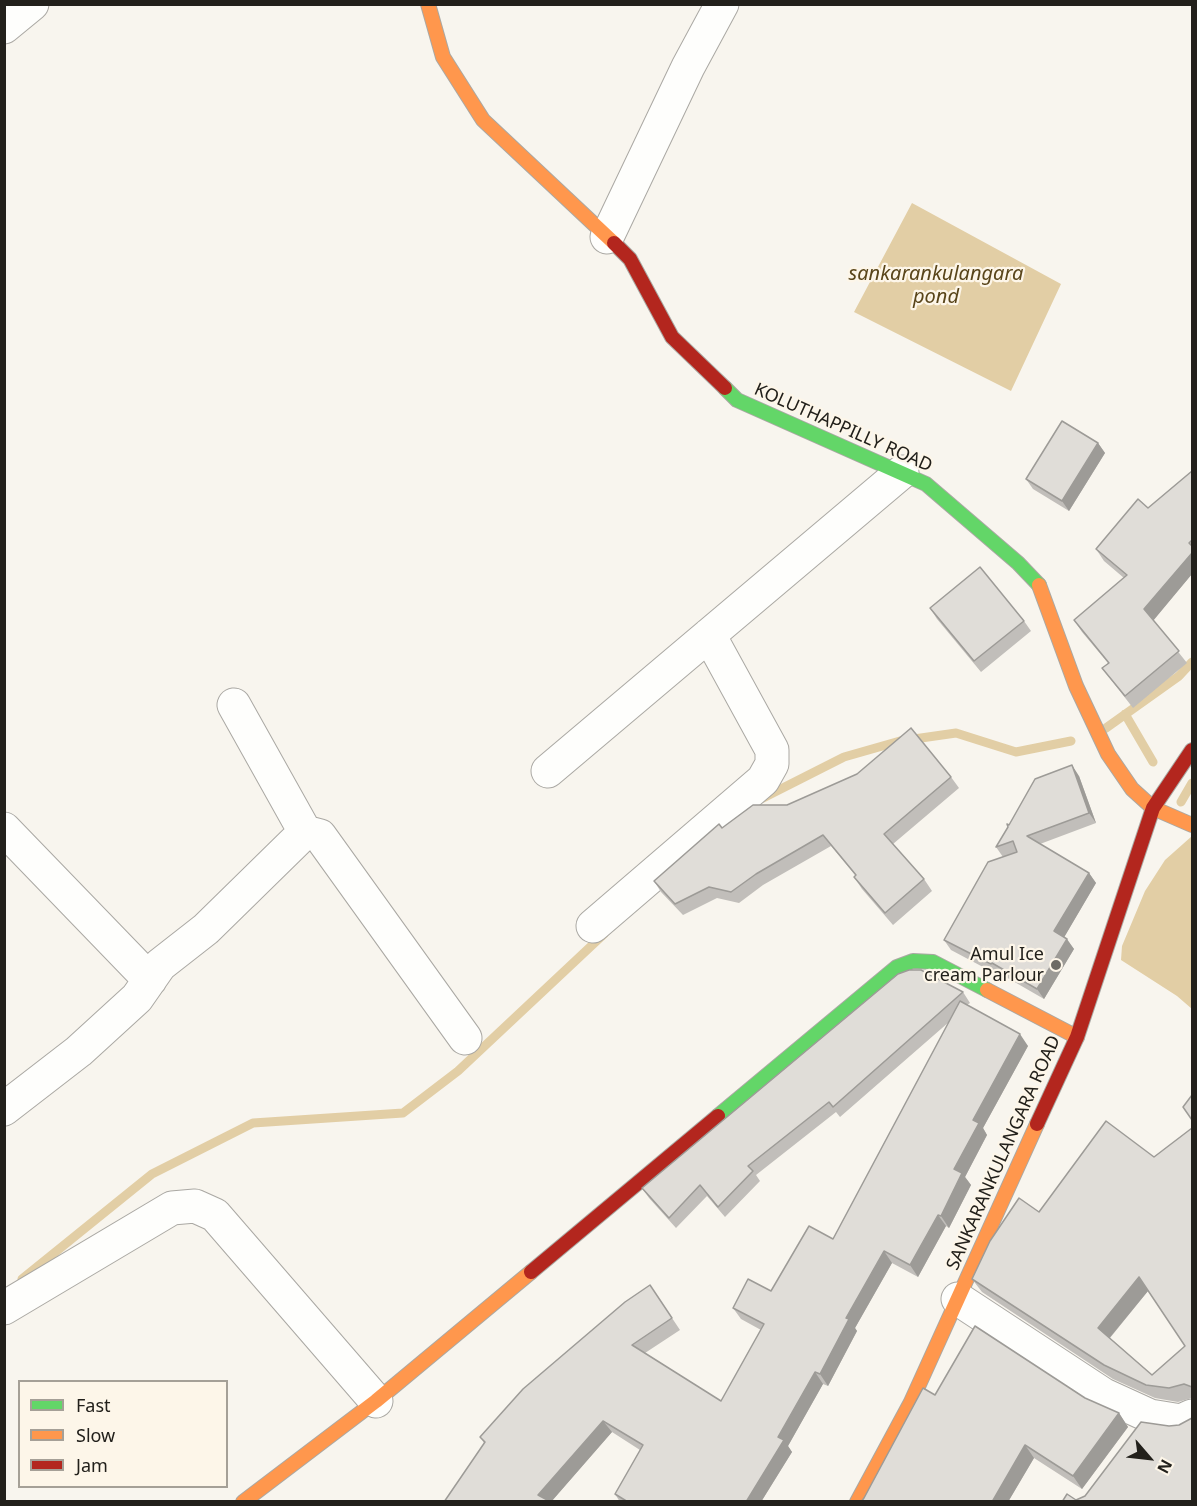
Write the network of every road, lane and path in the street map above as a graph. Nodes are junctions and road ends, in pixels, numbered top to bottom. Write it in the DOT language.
graph roads {
  1 [pos="33,4"];
  2 [pos="428,4"];
  3 [pos="722,4"];
  4 [pos="4,27"];
  5 [pos="607,237"];
  6 [pos="902,472"];
  7 [pos="709,635"];
  8 [pos="234,705"];
  9 [pos="1192,750"];
  10 [pos="548,771"];
  11 [pos="1153,808"];
  12 [pos="1192,825"];
  13 [pos="4,829"];
  14 [pos="305,832"];
  15 [pos="593,926"];
  16 [pos="150,980"];
  17 [pos="1077,1037"];
  18 [pos="465,1038"];
  19 [pos="4,1109"];
  20 [pos="958,1299"];
  21 [pos="4,1308"];
  22 [pos="376,1401"];
  23 [pos="1189,1423"];
  24 [pos="243,1502"];
  25 [pos="857,1502"];
  1 -- 4 [label="street"];
  2 -- 5 [label="street, KOLUTHAPPILLY ROAD"];
  3 -- 5 [label="street"];
  5 -- 6 [label="street, KOLUTHAPPILLY ROAD"];
  6 -- 7 [label="street"];
  6 -- 11 [label="street, KOLUTHAPPILLY ROAD"];
  7 -- 10 [label="street"];
  7 -- 15 [label="street"];
  8 -- 14 [label="street"];
  9 -- 11 [label="street, SANKARANKULANGARA ROAD"];
  11 -- 12 [label="street, KOLUTHAPPILLY ROAD"];
  11 -- 17 [label="street, SANKARANKULANGARA ROAD"];
  13 -- 16 [label="street"];
  14 -- 16 [label="street"];
  14 -- 18 [label="street"];
  16 -- 19 [label="street"];
  17 -- 20 [label="street, SANKARANKULANGARA ROAD"];
  17 -- 22 [label="street"];
  20 -- 23 [label="street"];
  20 -- 25 [label="street, SANKARANKULANGARA ROAD"];
  21 -- 22 [label="street"];
  22 -- 24 [label="street"];
}
